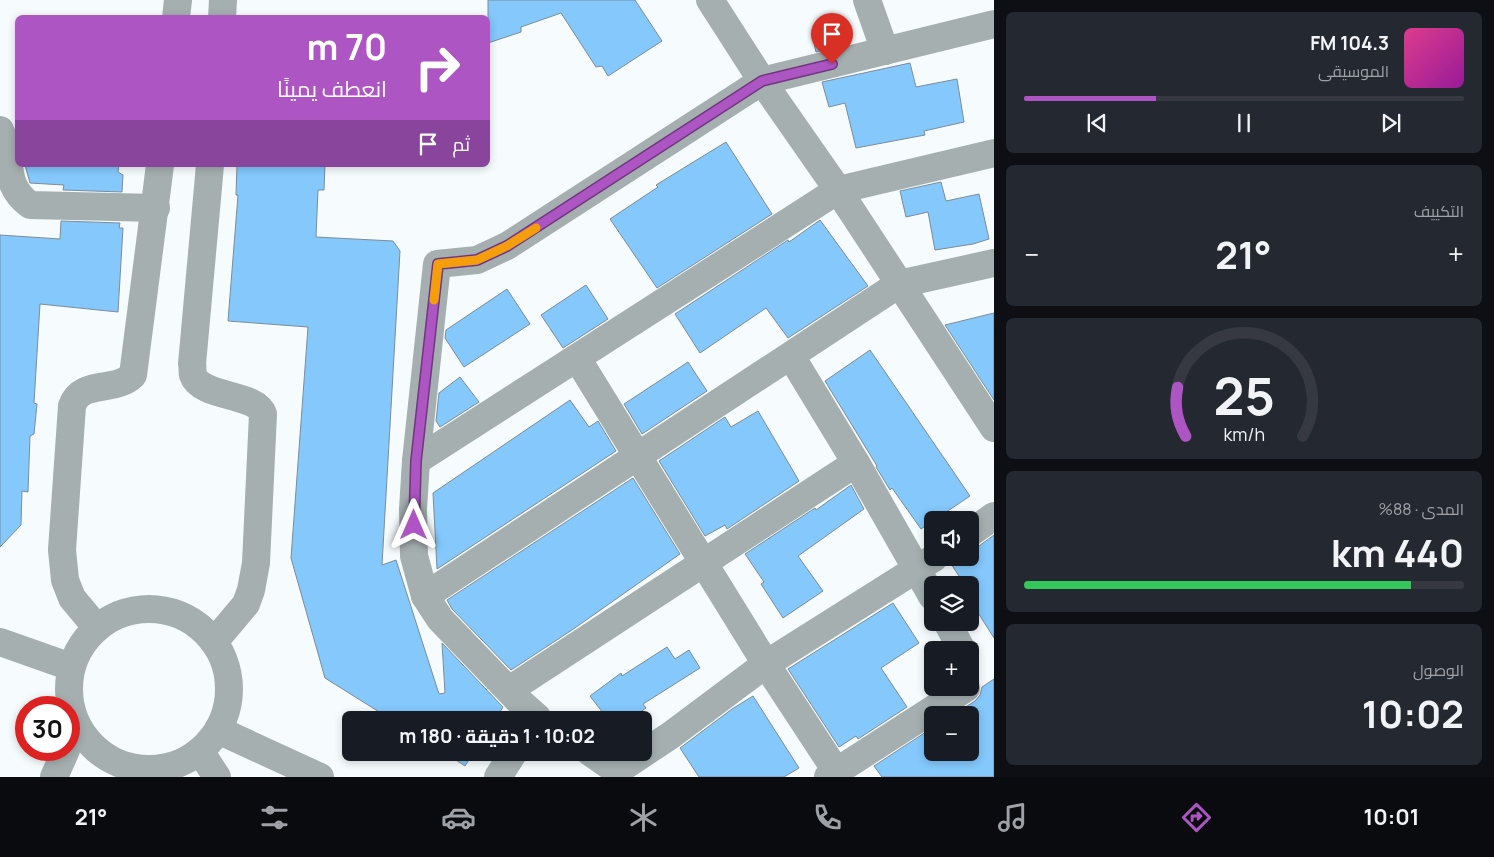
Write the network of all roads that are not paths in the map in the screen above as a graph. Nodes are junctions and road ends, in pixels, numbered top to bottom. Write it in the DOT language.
graph roads {
  1 [pos="178,0"];
  2 [pos="223,0"];
  3 [pos="710,0"];
  4 [pos="867,0"];
  5 [pos="176,15"];
  6 [pos="222,15"];
  7 [pos="994,24"];
  8 [pos="885,51"];
  9 [pos="762,81"];
  10 [pos="0,130"];
  11 [pos="994,153"];
  12 [pos="160,167"];
  13 [pos="210,167"];
  14 [pos="838,190"];
  15 [pos="156,208"];
  16 [pos="994,263"];
  17 [pos="899,284"];
  18 [pos="790,356"];
  19 [pos="577,358"];
  20 [pos="994,428"];
  21 [pos="638,456"];
  22 [pos="416,461"];
  23 [pos="856,463"];
  24 [pos="994,516"];
  25 [pos="979,527"];
  26 [pos="924,560"];
  27 [pos="704,562"];
  28 [pos="924,564"];
  29 [pos="425,596"];
  30 [pos="97,628"];
  31 [pos="0,642"];
  32 [pos="214,642"];
  33 [pos="766,664"];
  34 [pos="71,666"];
  35 [pos="509,690"];
  36 [pos="69,696"];
  37 [pos="954,696"];
  38 [pos="530,711"];
  39 [pos="218,730"];
  40 [pos="80,739"];
  41 [pos="200,751"];
  42 [pos="61,761"];
  43 [pos="508,761"];
  44 [pos="603,761"];
  45 [pos="621,774"];
  46 [pos="835,775"];
  47 [pos="54,777"];
  48 [pos="217,777"];
  49 [pos="320,777"];
  50 [pos="498,777"];
  1 -- 5 [label="street"];
  2 -- 6 [label="street"];
  3 -- 9 [label="street"];
  4 -- 8 [label="street"];
  7 -- 8 [label="street"];
  8 -- 9 [label="street"];
  9 -- 14 [label="street"];
  9 -- 22 [label="street"];
  10 -- 15 [label="street"];
  11 -- 14 [label="street"];
  12 -- 15 [label="street"];
  13 -- 32 [label="street"];
  14 -- 17 [label="street"];
  14 -- 19 [label="street"];
  15 -- 30 [label="street"];
  16 -- 17 [label="street"];
  17 -- 18 [label="street"];
  17 -- 20 [label="street"];
  18 -- 21 [label="street"];
  18 -- 23 [label="street"];
  19 -- 21 [label="street"];
  19 -- 22 [label="street"];
  21 -- 27 [label="street"];
  21 -- 29 [label="street"];
  22 -- 29 [label="street"];
  23 -- 26 [label="street"];
  23 -- 27 [label="street"];
  24 -- 25 [label="street"];
  27 -- 33 [label="street"];
  27 -- 35 [label="street"];
  28 -- 33 [label="street"];
  29 -- 35 [label="street"];
  30 -- 32 [label="street"];
  30 -- 34 [label="street"];
  31 -- 34 [label="street"];
  32 -- 39 [label="street"];
  33 -- 45 [label="street"];
  33 -- 46 [label="street"];
  34 -- 36 [label="street"];
  35 -- 38 [label="street"];
  37 -- 46 [label="street"];
  39 -- 41 [label="street"];
  39 -- 49 [label="street"];
  40 -- 41 [label="street"];
  41 -- 48 [label="street"];
  42 -- 47 [label="street"];
  43 -- 50 [label="street"];
  44 -- 45 [label="street"];
}
